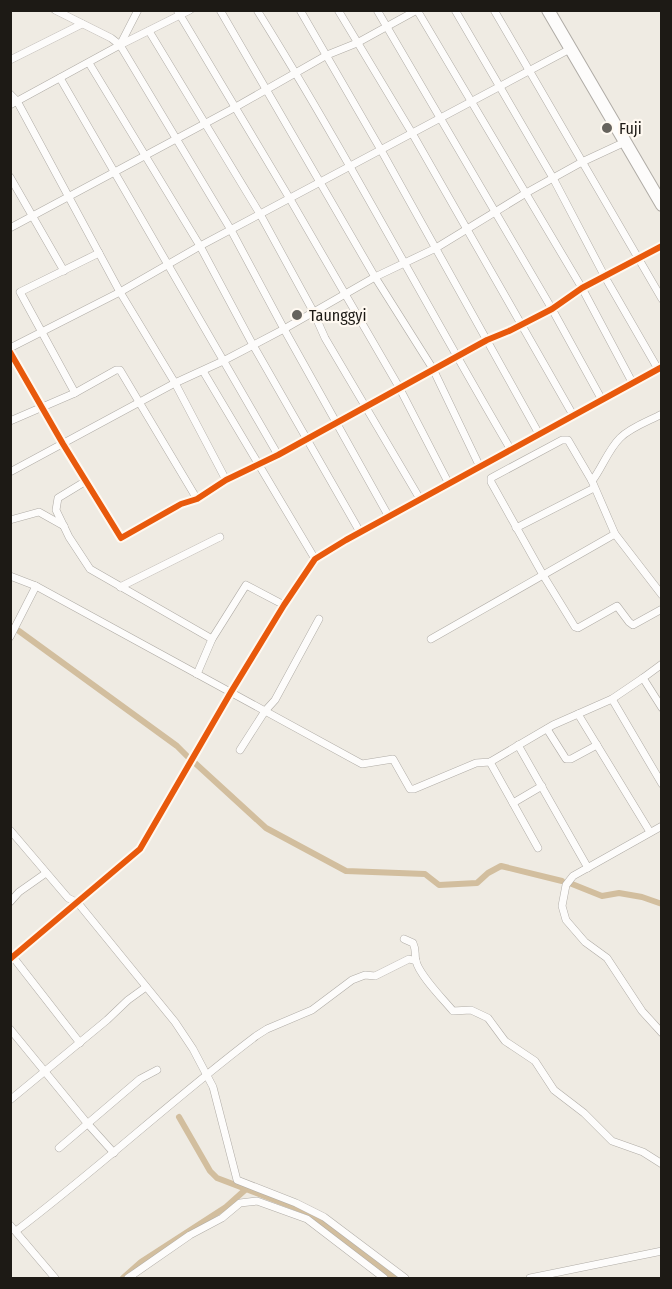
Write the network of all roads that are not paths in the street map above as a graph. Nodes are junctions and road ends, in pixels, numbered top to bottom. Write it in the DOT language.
graph roads {
  1 [pos="55,10"];
  2 [pos="138,10"];
  3 [pos="190,10"];
  4 [pos="220,10"];
  5 [pos="257,10"];
  6 [pos="300,10"];
  7 [pos="338,10"];
  8 [pos="377,10"];
  9 [pos="455,10"];
  10 [pos="494,10"];
  11 [pos="548,10"];
  12 [pos="417,11"];
  13 [pos="179,13"];
  14 [pos="82,24"];
  15 [pos="387,27"];
  16 [pos="149,31"];
  17 [pos="357,43"];
  18 [pos="120,45"];
  19 [pos="570,49"];
  20 [pos="327,55"];
  21 [pos="10,60"];
  22 [pos="89,63"];
  23 [pos="529,70"];
  24 [pos="296,72"];
  25 [pos="60,78"];
  26 [pos="500,86"];
  27 [pos="266,90"];
  28 [pos="10,94"];
  29 [pos="471,101"];
  30 [pos="14,103"];
  31 [pos="234,108"];
  32 [pos="441,118"];
  33 [pos="204,123"];
  34 [pos="412,133"];
  35 [pos="175,139"];
  36 [pos="625,142"];
  37 [pos="381,150"];
  38 [pos="145,157"];
  39 [pos="582,162"];
  40 [pos="351,166"];
  41 [pos="114,173"];
  42 [pos="10,177"];
  43 [pos="553,178"];
  44 [pos="321,182"];
  45 [pos="526,193"];
  46 [pos="69,197"];
  47 [pos="290,199"];
  48 [pos="662,205"];
  49 [pos="495,211"];
  50 [pos="260,214"];
  51 [pos="33,217"];
  52 [pos="10,228"];
  53 [pos="467,229"];
  54 [pos="231,230"];
  55 [pos="200,246"];
  56 [pos="662,246"];
  57 [pos="436,248"];
  58 [pos="99,253"];
  59 [pos="638,259"];
  60 [pos="169,264"];
  61 [pos="404,264"];
  62 [pos="64,271"];
  63 [pos="375,277"];
  64 [pos="605,277"];
  65 [pos="582,288"];
  66 [pos="120,292"];
  67 [pos="345,294"];
  68 [pos="662,299"];
  69 [pos="552,309"];
  70 [pos="313,311"];
  71 [pos="522,325"];
  72 [pos="284,329"];
  73 [pos="41,331"];
  74 [pos="487,340"];
  75 [pos="253,345"];
  76 [pos="10,348"];
  77 [pos="10,352"];
  78 [pos="456,357"];
  79 [pos="223,361"];
  80 [pos="660,368"];
  81 [pos="433,369"];
  82 [pos="203,371"];
  83 [pos="632,382"];
  84 [pos="176,383"];
  85 [pos="399,387"];
  86 [pos="75,393"];
  87 [pos="602,400"];
  88 [pos="140,401"];
  89 [pos="365,406"];
  90 [pos="43,407"];
  91 [pos="662,414"];
  92 [pos="573,415"];
  93 [pos="10,421"];
  94 [pos="336,422"];
  95 [pos="539,434"];
  96 [pos="306,438"];
  97 [pos="63,444"];
  98 [pos="511,450"];
  99 [pos="278,455"];
  100 [pos="258,465"];
  101 [pos="480,467"];
  102 [pos="10,472"];
  103 [pos="226,480"];
  104 [pos="86,481"];
  105 [pos="449,484"];
  106 [pos="593,485"];
  107 [pos="196,499"];
  108 [pos="420,500"];
  109 [pos="389,517"];
  110 [pos="10,520"];
  111 [pos="64,526"];
  112 [pos="516,528"];
  113 [pos="360,532"];
  114 [pos="615,534"];
  115 [pos="220,537"];
  116 [pos="315,559"];
  117 [pos="543,575"];
  118 [pos="10,576"];
  119 [pos="36,586"];
  120 [pos="120,587"];
  121 [pos="662,595"];
  122 [pos="284,605"];
  123 [pos="662,609"];
  124 [pos="319,619"];
  125 [pos="10,637"];
  126 [pos="212,639"];
  127 [pos="431,639"];
  128 [pos="662,664"];
  129 [pos="196,674"];
  130 [pos="643,678"];
  131 [pos="231,692"];
  132 [pos="612,699"];
  133 [pos="662,708"];
  134 [pos="265,711"];
  135 [pos="578,714"];
  136 [pos="548,729"];
  137 [pos="518,745"];
  138 [pos="597,745"];
  139 [pos="240,750"];
  140 [pos="490,762"];
  141 [pos="662,784"];
  142 [pos="542,786"];
  143 [pos="513,803"];
  144 [pos="662,826"];
  145 [pos="10,830"];
  146 [pos="650,832"];
  147 [pos="538,848"];
  148 [pos="588,868"];
  149 [pos="45,873"];
  150 [pos="10,902"];
  151 [pos="78,903"];
  152 [pos="404,939"];
  153 [pos="12,958"];
  154 [pos="416,961"];
  155 [pos="146,987"];
  156 [pos="10,1029"];
  157 [pos="662,1033"];
  158 [pos="80,1043"];
  159 [pos="157,1070"];
  160 [pos="44,1071"];
  161 [pos="207,1076"];
  162 [pos="11,1100"];
  163 [pos="87,1123"];
  164 [pos="59,1148"];
  165 [pos="114,1153"];
  166 [pos="662,1164"];
  167 [pos="10,1224"];
  168 [pos="16,1231"];
  169 [pos="662,1251"];
  170 [pos="56,1278"];
  171 [pos="128,1278"];
  172 [pos="384,1278"];
  173 [pos="405,1278"];
  174 [pos="530,1278"];
  1 -- 14 [label="street"];
  2 -- 18 [label="street"];
  3 -- 13 [label="street"];
  4 -- 27 [label="street"];
  5 -- 24 [label="street"];
  6 -- 20 [label="street"];
  7 -- 17 [label="street"];
  8 -- 15 [label="street"];
  9 -- 26 [label="street"];
  10 -- 23 [label="street"];
  11 -- 19 [label="highway"];
  12 -- 15 [label="street"];
  12 -- 29 [label="street"];
  13 -- 16 [label="street"];
  13 -- 31 [label="street"];
  14 -- 18 [label="street"];
  14 -- 21 [label="street"];
  15 -- 17 [label="street"];
  15 -- 32 [label="street"];
  16 -- 18 [label="street"];
  16 -- 33 [label="street"];
  17 -- 20 [label="street"];
  17 -- 34 [label="street"];
  18 -- 22 [label="street"];
  18 -- 35 [label="street"];
  19 -- 23 [label="street"];
  19 -- 36 [label="highway"];
  20 -- 24 [label="street"];
  20 -- 37 [label="street"];
  22 -- 25 [label="street"];
  22 -- 38 [label="street"];
  23 -- 26 [label="street"];
  23 -- 39 [label="street"];
  24 -- 27 [label="street"];
  24 -- 40 [label="street"];
  25 -- 30 [label="street"];
  25 -- 41 [label="street"];
  26 -- 29 [label="street"];
  26 -- 43 [label="street"];
  27 -- 31 [label="street"];
  27 -- 44 [label="street"];
  28 -- 30 [label="street"];
  29 -- 32 [label="street"];
  29 -- 45 [label="street"];
  30 -- 46 [label="street"];
  31 -- 33 [label="street"];
  31 -- 47 [label="street"];
  32 -- 34 [label="street"];
  32 -- 49 [label="street"];
  33 -- 35 [label="street"];
  33 -- 50 [label="street"];
  34 -- 37 [label="street"];
  34 -- 53 [label="street"];
  35 -- 38 [label="street"];
  35 -- 54 [label="street"];
  36 -- 39 [label="street"];
  36 -- 48 [label="highway"];
  37 -- 40 [label="street"];
  37 -- 57 [label="street"];
  38 -- 41 [label="street"];
  38 -- 55 [label="street"];
  39 -- 43 [label="street"];
  39 -- 59 [label="street"];
  40 -- 44 [label="street"];
  40 -- 61 [label="street"];
  41 -- 46 [label="street"];
  41 -- 60 [label="street"];
  42 -- 51 [label="street"];
  43 -- 45 [label="street"];
  43 -- 64 [label="street"];
  44 -- 47 [label="street"];
  44 -- 63 [label="street"];
  45 -- 49 [label="street"];
  45 -- 65 [label="street"];
  46 -- 51 [label="street"];
  46 -- 58 [label="street"];
  47 -- 50 [label="street"];
  47 -- 67 [label="street"];
  49 -- 53 [label="street"];
  49 -- 69 [label="street"];
  50 -- 54 [label="street"];
  50 -- 70 [label="street"];
  51 -- 52 [label="street"];
  51 -- 62 [label="street"];
  53 -- 57 [label="street"];
  53 -- 71 [label="street"];
  54 -- 55 [label="street"];
  54 -- 72 [label="street"];
  55 -- 60 [label="street"];
  55 -- 75 [label="street"];
  56 -- 59 [label="street"];
  57 -- 61 [label="street"];
  57 -- 74 [label="street"];
  58 -- 62 [label="street"];
  58 -- 66 [label="street"];
  59 -- 64 [label="street"];
  59 -- 68 [label="street"];
  60 -- 66 [label="street"];
  60 -- 79 [label="street"];
  61 -- 63 [label="street"];
  61 -- 78 [label="street"];
  62 -- 73 [label="street"];
  63 -- 67 [label="street"];
  63 -- 81 [label="street"];
  64 -- 65 [label="street"];
  64 -- 80 [label="street"];
  65 -- 69 [label="street"];
  65 -- 83 [label="street"];
  66 -- 73 [label="street"];
  66 -- 84 [label="street"];
  67 -- 70 [label="street"];
  67 -- 85 [label="street"];
  69 -- 71 [label="street"];
  69 -- 87 [label="street"];
  70 -- 72 [label="street"];
  70 -- 89 [label="street"];
  71 -- 74 [label="street"];
  71 -- 92 [label="street"];
  72 -- 75 [label="street"];
  72 -- 94 [label="street"];
  73 -- 76 [label="street"];
  73 -- 86 [label="street"];
  74 -- 78 [label="street"];
  74 -- 95 [label="street"];
  75 -- 79 [label="street"];
  75 -- 96 [label="street"];
  77 -- 90 [label="street"];
  78 -- 81 [label="street"];
  78 -- 98 [label="street"];
  79 -- 82 [label="street"];
  79 -- 99 [label="street"];
  80 -- 83 [label="street"];
  81 -- 85 [label="street"];
  81 -- 101 [label="street"];
  82 -- 84 [label="street"];
  82 -- 100 [label="street"];
  83 -- 87 [label="street"];
  84 -- 88 [label="street"];
  84 -- 103 [label="street"];
  85 -- 89 [label="street"];
  85 -- 105 [label="street"];
  86 -- 88 [label="street"];
  86 -- 90 [label="street"];
  87 -- 92 [label="street"];
  88 -- 97 [label="street"];
  88 -- 107 [label="street"];
  89 -- 94 [label="street"];
  89 -- 108 [label="street"];
  90 -- 93 [label="street"];
  90 -- 97 [label="street"];
  91 -- 106 [label="street"];
  92 -- 95 [label="street"];
  94 -- 96 [label="street"];
  94 -- 109 [label="street"];
  95 -- 98 [label="street"];
  96 -- 99 [label="street"];
  96 -- 113 [label="street"];
  97 -- 102 [label="street"];
  97 -- 104 [label="street"];
  98 -- 101 [label="street"];
  99 -- 100 [label="street"];
  100 -- 103 [label="street"];
  100 -- 116 [label="street"];
  101 -- 105 [label="street"];
  103 -- 107 [label="street"];
  104 -- 107 [label="street"];
  104 -- 111 [label="street"];
  105 -- 108 [label="street"];
  106 -- 112 [label="street"];
  106 -- 112 [label="street"];
  106 -- 114 [label="street"];
  108 -- 109 [label="street"];
  109 -- 113 [label="street"];
  110 -- 111 [label="street"];
  111 -- 120 [label="street"];
  112 -- 117 [label="street"];
  113 -- 116 [label="street"];
  114 -- 117 [label="street"];
  114 -- 121 [label="street"];
  115 -- 120 [label="street"];
  116 -- 122 [label="street"];
  117 -- 123 [label="street"];
  117 -- 127 [label="street"];
  118 -- 119 [label="street"];
  119 -- 125 [label="street"];
  119 -- 129 [label="street"];
  120 -- 126 [label="street"];
  122 -- 126 [label="street"];
  122 -- 131 [label="street"];
  124 -- 134 [label="street"];
  126 -- 129 [label="street"];
  128 -- 130 [label="street"];
  129 -- 131 [label="street"];
  130 -- 132 [label="street"];
  130 -- 133 [label="street"];
  131 -- 134 [label="street"];
  131 -- 151 [label="street"];
  132 -- 135 [label="street"];
  132 -- 141 [label="street"];
  134 -- 139 [label="street"];
  134 -- 140 [label="street"];
  135 -- 136 [label="street"];
  135 -- 138 [label="street"];
  136 -- 137 [label="street"];
  136 -- 138 [label="street"];
  137 -- 140 [label="street"];
  137 -- 142 [label="street"];
  138 -- 146 [label="street"];
  140 -- 143 [label="street"];
  142 -- 143 [label="street"];
  142 -- 148 [label="street"];
  143 -- 147 [label="street"];
  144 -- 146 [label="street"];
  145 -- 149 [label="street"];
  146 -- 148 [label="street"];
  148 -- 157 [label="street"];
  149 -- 150 [label="street"];
  149 -- 151 [label="street"];
  151 -- 153 [label="street"];
  151 -- 155 [label="street"];
  152 -- 154 [label="street"];
  153 -- 158 [label="street"];
  154 -- 161 [label="street"];
  154 -- 166 [label="street"];
  155 -- 158 [label="street"];
  155 -- 161 [label="street"];
  156 -- 160 [label="street"];
  158 -- 160 [label="street"];
  159 -- 163 [label="street"];
  160 -- 162 [label="street"];
  160 -- 163 [label="street"];
  161 -- 165 [label="street"];
  161 -- 173 [label="street"];
  163 -- 164 [label="street"];
  163 -- 165 [label="street"];
  165 -- 168 [label="street"];
  167 -- 168 [label="street"];
  168 -- 170 [label="street"];
  169 -- 174 [label="street"];
  171 -- 172 [label="street"];
}
